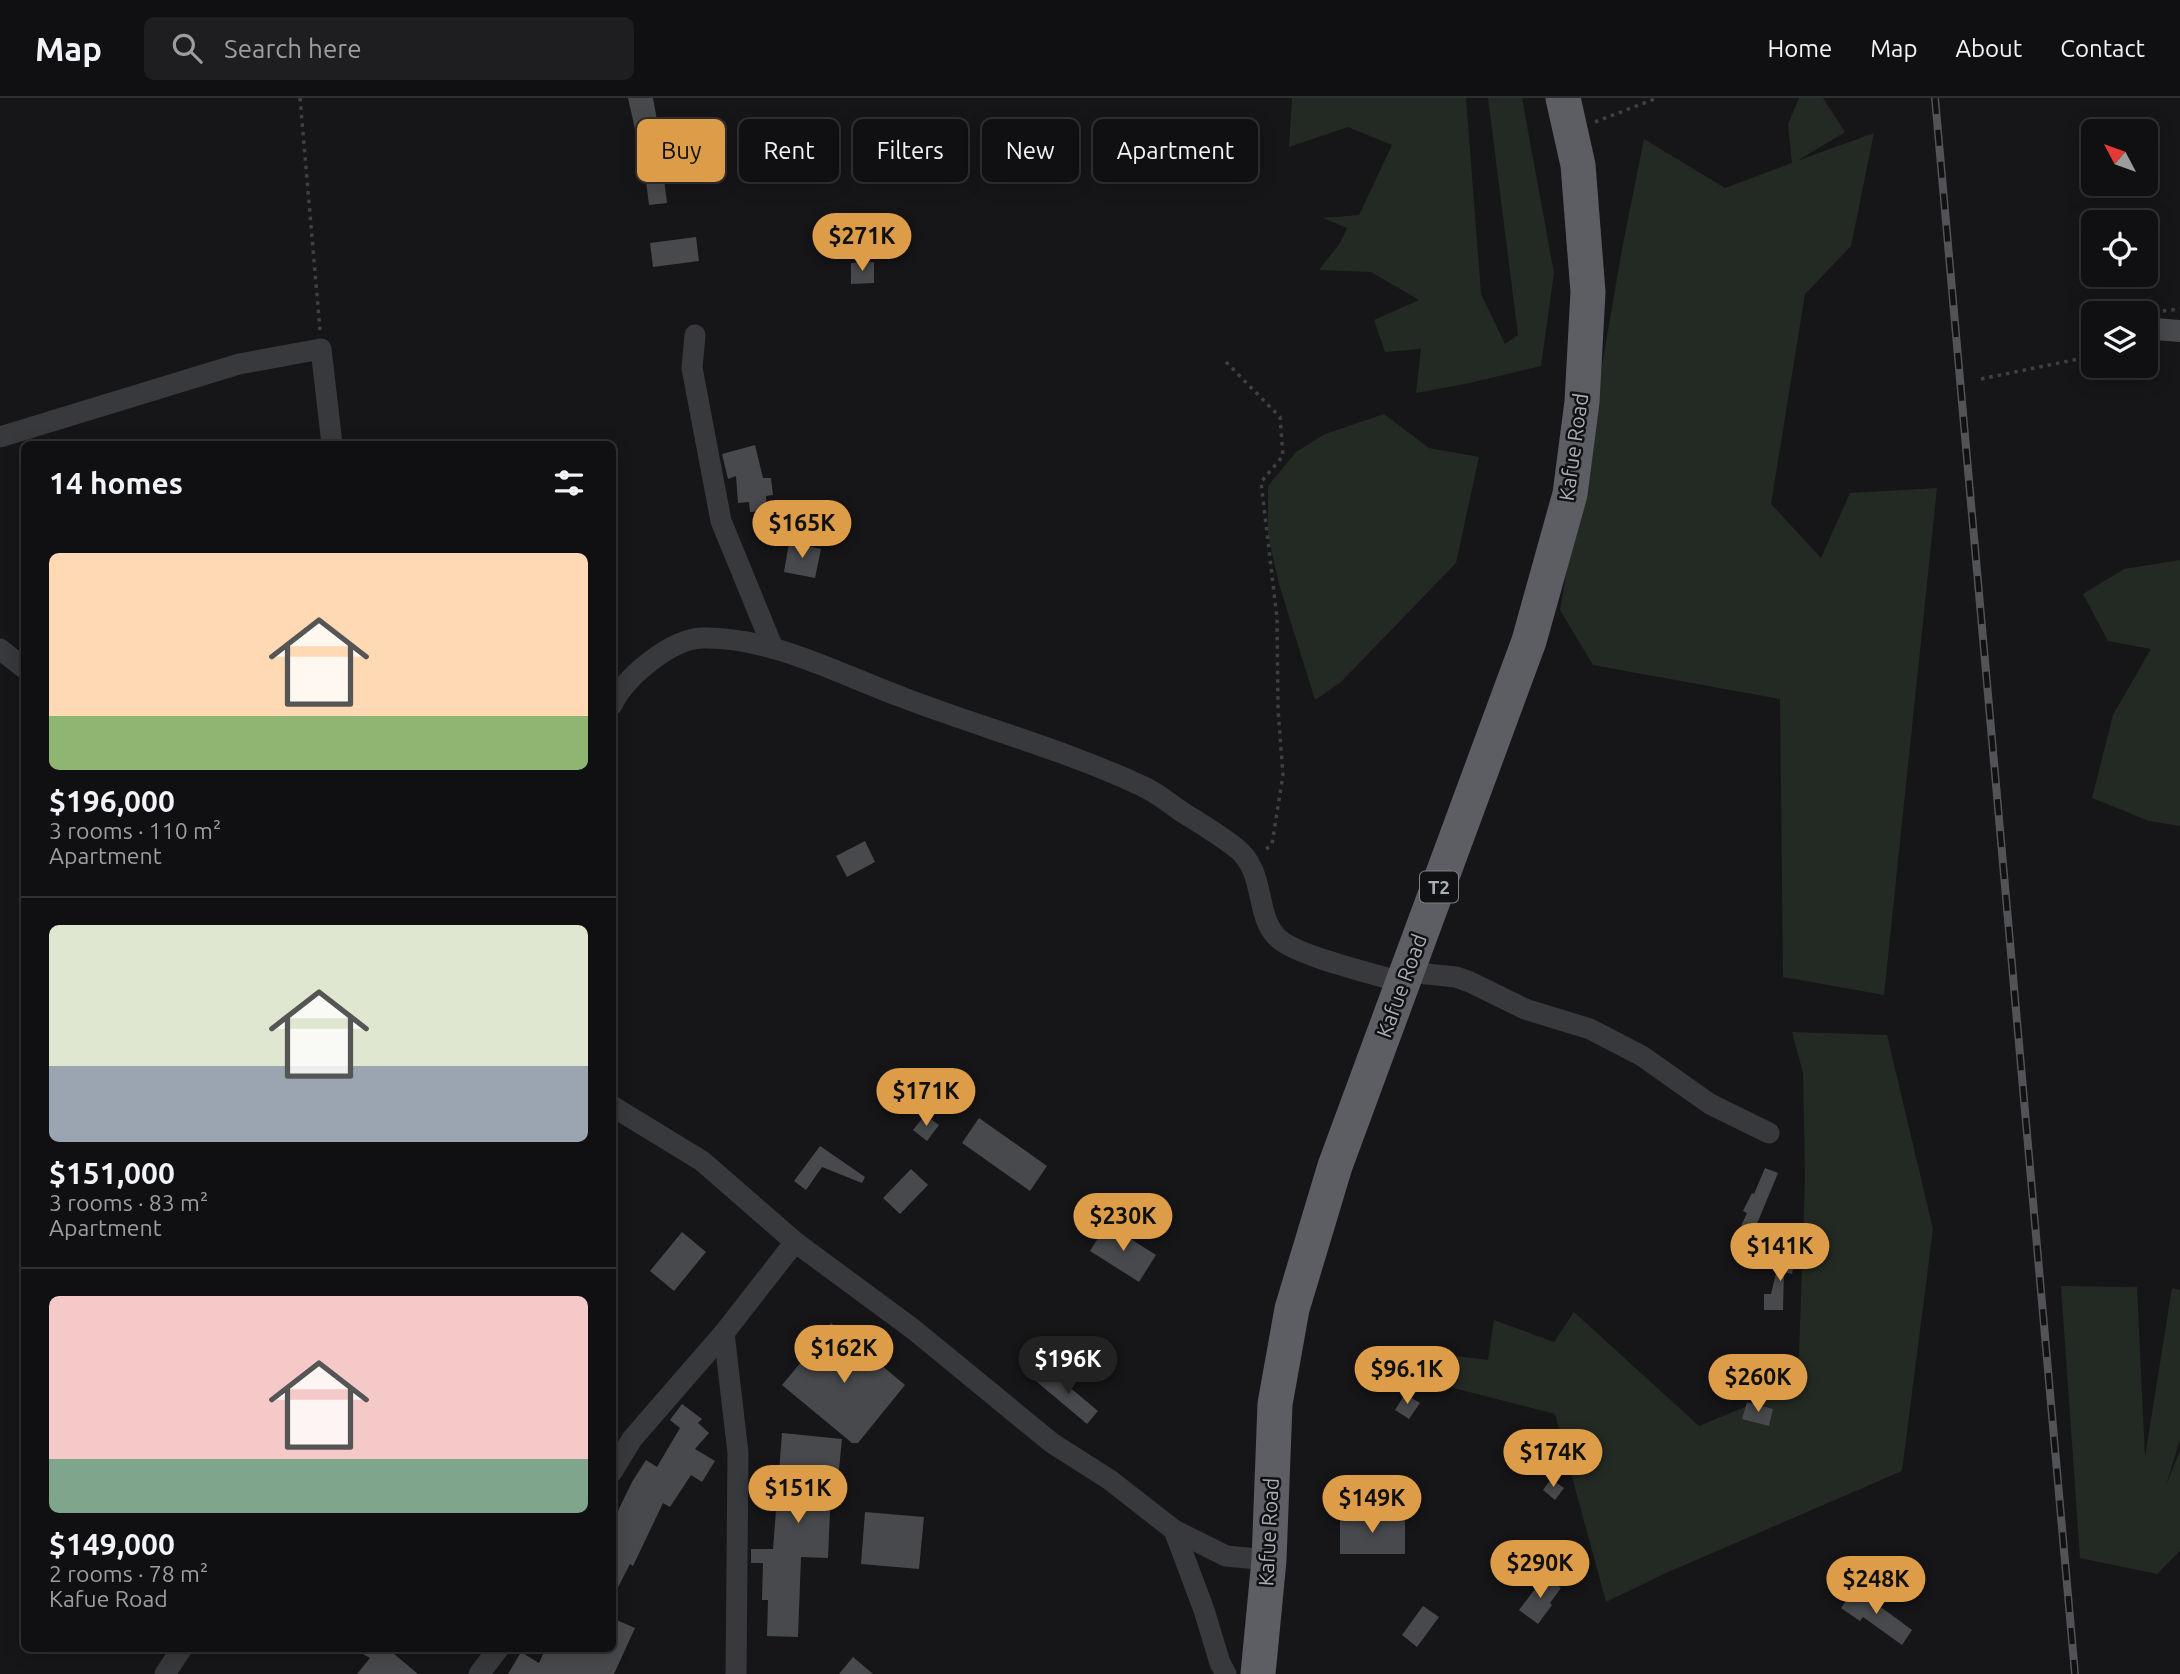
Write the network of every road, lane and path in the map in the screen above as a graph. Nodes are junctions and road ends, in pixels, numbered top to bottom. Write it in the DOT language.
graph roads {
  1 [pos="300,98"];
  2 [pos="1657,98"];
  3 [pos="1566,115"];
  4 [pos="2180,309"];
  5 [pos="2158,312"];
  6 [pos="695,335"];
  7 [pos="321,349"];
  8 [pos="2081,358"];
  9 [pos="1226,362"];
  10 [pos="1981,379"];
  11 [pos="0,437"];
  12 [pos="332,441"];
  13 [pos="773,648"];
  14 [pos="0,649"];
  15 [pos="21,666"];
  16 [pos="616,700"];
  17 [pos="1251,863"];
  18 [pos="1406,977"];
  19 [pos="616,1109"];
  20 [pos="1769,1133"];
  21 [pos="795,1242"];
  22 [pos="723,1333"];
  23 [pos="616,1465"];
  24 [pos="1174,1530"];
  25 [pos="1269,1560"];
  26 [pos="179,1652"];
  27 [pos="496,1652"];
  28 [pos="165,1674"];
  29 [pos="479,1674"];
  30 [pos="736,1674"];
  31 [pos="1226,1674"];
  32 [pos="1258,1674"];
  1 -- 7 [label="path"];
  2 -- 3 [label="path"];
  3 -- 18 [label="highway, Kafue Road / T2"];
  4 -- 5 [label="path"];
  6 -- 13 [label="street"];
  7 -- 11 [label="street"];
  7 -- 12 [label="street"];
  8 -- 10 [label="path"];
  9 -- 17 [label="path"];
  13 -- 16 [label="street"];
  13 -- 17 [label="street"];
  14 -- 15 [label="street"];
  17 -- 18 [label="street"];
  18 -- 20 [label="street"];
  18 -- 25 [label="highway, Kafue Road / T2"];
  19 -- 21 [label="street"];
  21 -- 22 [label="street"];
  21 -- 24 [label="street"];
  22 -- 23 [label="street"];
  22 -- 30 [label="street"];
  24 -- 25 [label="street"];
  24 -- 31 [label="street"];
  25 -- 32 [label="highway, Kafue Road / T2"];
  26 -- 28 [label="street"];
  27 -- 29 [label="street"];
}
